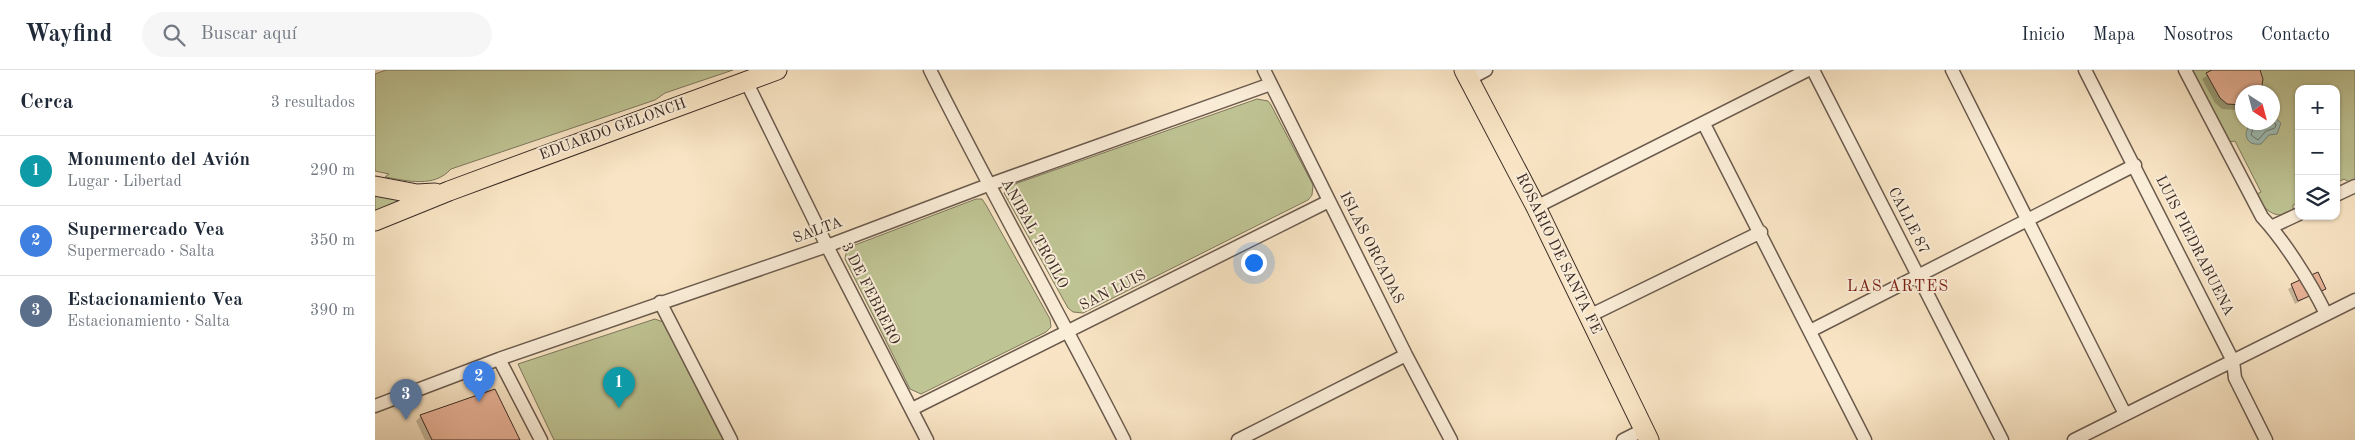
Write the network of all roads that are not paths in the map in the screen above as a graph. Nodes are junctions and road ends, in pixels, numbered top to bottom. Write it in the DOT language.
graph roads {
  1 [pos="777,70"];
  2 [pos="929,70"];
  3 [pos="1264,70"];
  4 [pos="1486,70"];
  5 [pos="1808,70"];
  6 [pos="1813,70"];
  7 [pos="1952,70"];
  8 [pos="2085,70"];
  9 [pos="2185,70"];
  10 [pos="1467,74"];
  11 [pos="745,81"];
  12 [pos="1271,84"];
  13 [pos="1704,124"];
  14 [pos="2135,165"];
  15 [pos="988,185"];
  16 [pos="375,186"];
  17 [pos="2355,186"];
  18 [pos="449,191"];
  19 [pos="2340,193"];
  20 [pos="1329,201"];
  21 [pos="1536,207"];
  22 [pos="2295,216"];
  23 [pos="2026,220"];
  24 [pos="375,221"];
  25 [pos="2271,227"];
  26 [pos="1761,232"];
  27 [pos="827,246"];
  28 [pos="1917,276"];
  29 [pos="2355,300"];
  30 [pos="660,302"];
  31 [pos="2326,314"];
  32 [pos="1589,316"];
  33 [pos="1069,331"];
  34 [pos="1810,331"];
  35 [pos="1406,355"];
  36 [pos="499,359"];
  37 [pos="2233,361"];
  38 [pos="375,406"];
  39 [pos="912,409"];
  40 [pos="2125,414"];
  41 [pos="1647,435"];
  42 [pos="541,440"];
  43 [pos="731,440"];
  44 [pos="927,440"];
  45 [pos="1124,440"];
  46 [pos="1238,440"];
  47 [pos="1451,440"];
  48 [pos="1623,440"];
  49 [pos="1865,440"];
  50 [pos="2002,440"];
  51 [pos="2074,440"];
  52 [pos="2266,440"];
  1 -- 11 [label="main road, EDUARDO GELONCH"];
  2 -- 15 [label="street, ANIBAL TROILO"];
  3 -- 12 [label="street, ISLAS ORCADAS"];
  4 -- 10 [label="street"];
  5 -- 13 [label="street"];
  6 -- 28 [label="street, CALLE 87"];
  7 -- 23 [label="street"];
  8 -- 14 [label="street, LUIS PIEDRABUENA"];
  9 -- 25 [label="street"];
  10 -- 21 [label="main road, ROSARIO DE SANTA FE"];
  11 -- 18 [label="main road, EDUARDO GELONCH"];
  11 -- 27 [label="street, 3 DE FEBRERO"];
  12 -- 15 [label="street, SALTA"];
  12 -- 20 [label="street, ISLAS ORCADAS"];
  13 -- 21 [label="street"];
  13 -- 26 [label="street"];
  14 -- 23 [label="street"];
  14 -- 37 [label="street, LUIS PIEDRABUENA"];
  15 -- 27 [label="street, SALTA"];
  15 -- 33 [label="street, ANIBAL TROILO"];
  16 -- 18 [label="main road, EDUARDO GELONCH"];
  17 -- 19 [label="street"];
  18 -- 24 [label="main road, EDUARDO GELONCH"];
  20 -- 33 [label="street, SAN LUIS"];
  20 -- 35 [label="street, ISLAS ORCADAS"];
  21 -- 32 [label="main road, ROSARIO DE SANTA FE"];
  22 -- 25 [label="street"];
  23 -- 28 [label="street"];
  23 -- 40 [label="street"];
  25 -- 31 [label="street"];
  26 -- 32 [label="street"];
  26 -- 34 [label="street"];
  27 -- 30 [label="street, SALTA"];
  27 -- 39 [label="street, 3 DE FEBRERO"];
  28 -- 34 [label="street"];
  28 -- 50 [label="street, CALLE 87"];
  29 -- 31 [label="street"];
  30 -- 36 [label="street, SALTA"];
  30 -- 43 [label="street"];
  31 -- 37 [label="street"];
  32 -- 41 [label="main road, ROSARIO DE SANTA FE"];
  33 -- 39 [label="street, SAN LUIS"];
  33 -- 45 [label="street, ANIBAL TROILO"];
  34 -- 49 [label="street"];
  35 -- 46 [label="street"];
  35 -- 47 [label="street, ISLAS ORCADAS"];
  36 -- 38 [label="street, SALTA"];
  36 -- 42 [label="street"];
  37 -- 40 [label="street"];
  37 -- 52 [label="street, LUIS PIEDRABUENA"];
  39 -- 44 [label="street, 3 DE FEBRERO"];
  40 -- 51 [label="street"];
  41 -- 48 [label="street"];
}
